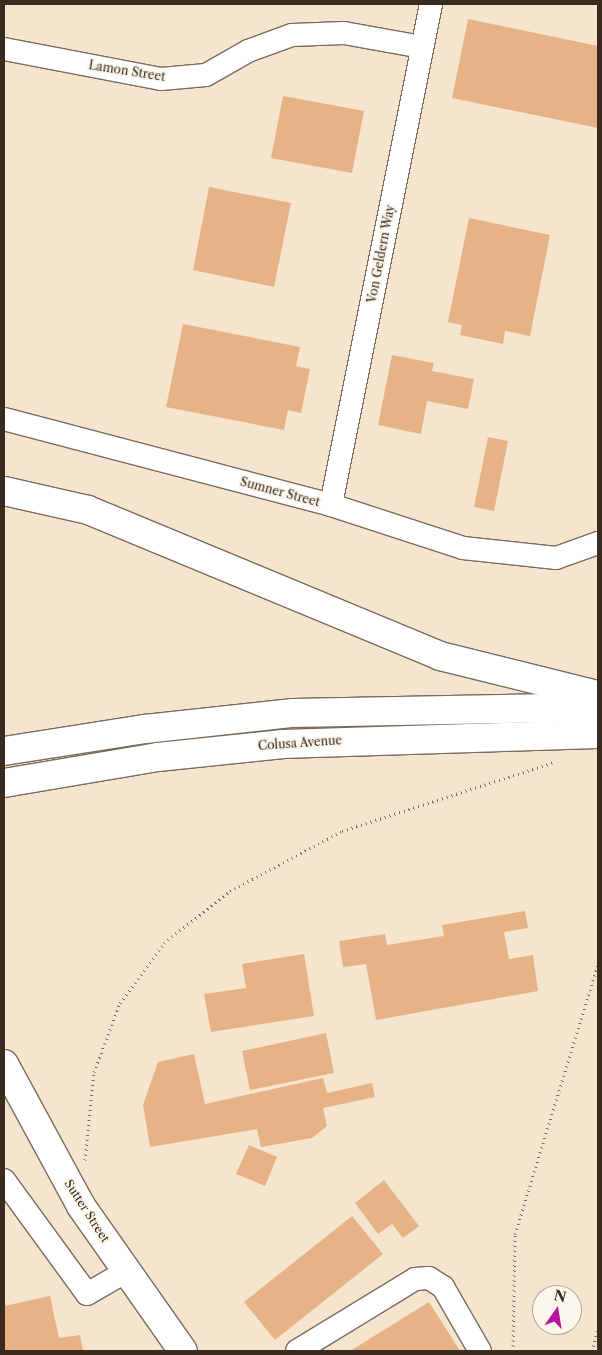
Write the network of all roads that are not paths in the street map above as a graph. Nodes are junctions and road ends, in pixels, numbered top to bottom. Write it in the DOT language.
graph roads {
  1 [pos="431,4"];
  2 [pos="422,47"];
  3 [pos="4,49"];
  4 [pos="4,419"];
  5 [pos="4,473"];
  6 [pos="4,491"];
  7 [pos="49,498"];
  8 [pos="331,505"];
  9 [pos="598,543"];
  10 [pos="598,695"];
  11 [pos="598,707"];
  12 [pos="598,734"];
  13 [pos="4,752"];
  14 [pos="5,796"];
  15 [pos="6,1077"];
  16 [pos="4,1180"];
  17 [pos="127,1271"];
  18 [pos="183,1351"];
  19 [pos="297,1351"];
  20 [pos="480,1351"];
  1 -- 2 [label="street, Von Geldern Way"];
  2 -- 3 [label="street, Lamon Street"];
  2 -- 8 [label="street, Von Geldern Way"];
  4 -- 8 [label="street, Sumner Street"];
  5 -- 7 [label="main road"];
  6 -- 7 [label="main road"];
  7 -- 10 [label="main road"];
  8 -- 9 [label="street, Sumner Street"];
  11 -- 13 [label="main road"];
  12 -- 14 [label="main road, Colusa Avenue"];
  15 -- 17 [label="main road, Sutter Street"];
  16 -- 17 [label="street"];
  17 -- 18 [label="main road, Sutter Street"];
  19 -- 20 [label="street"];
}
